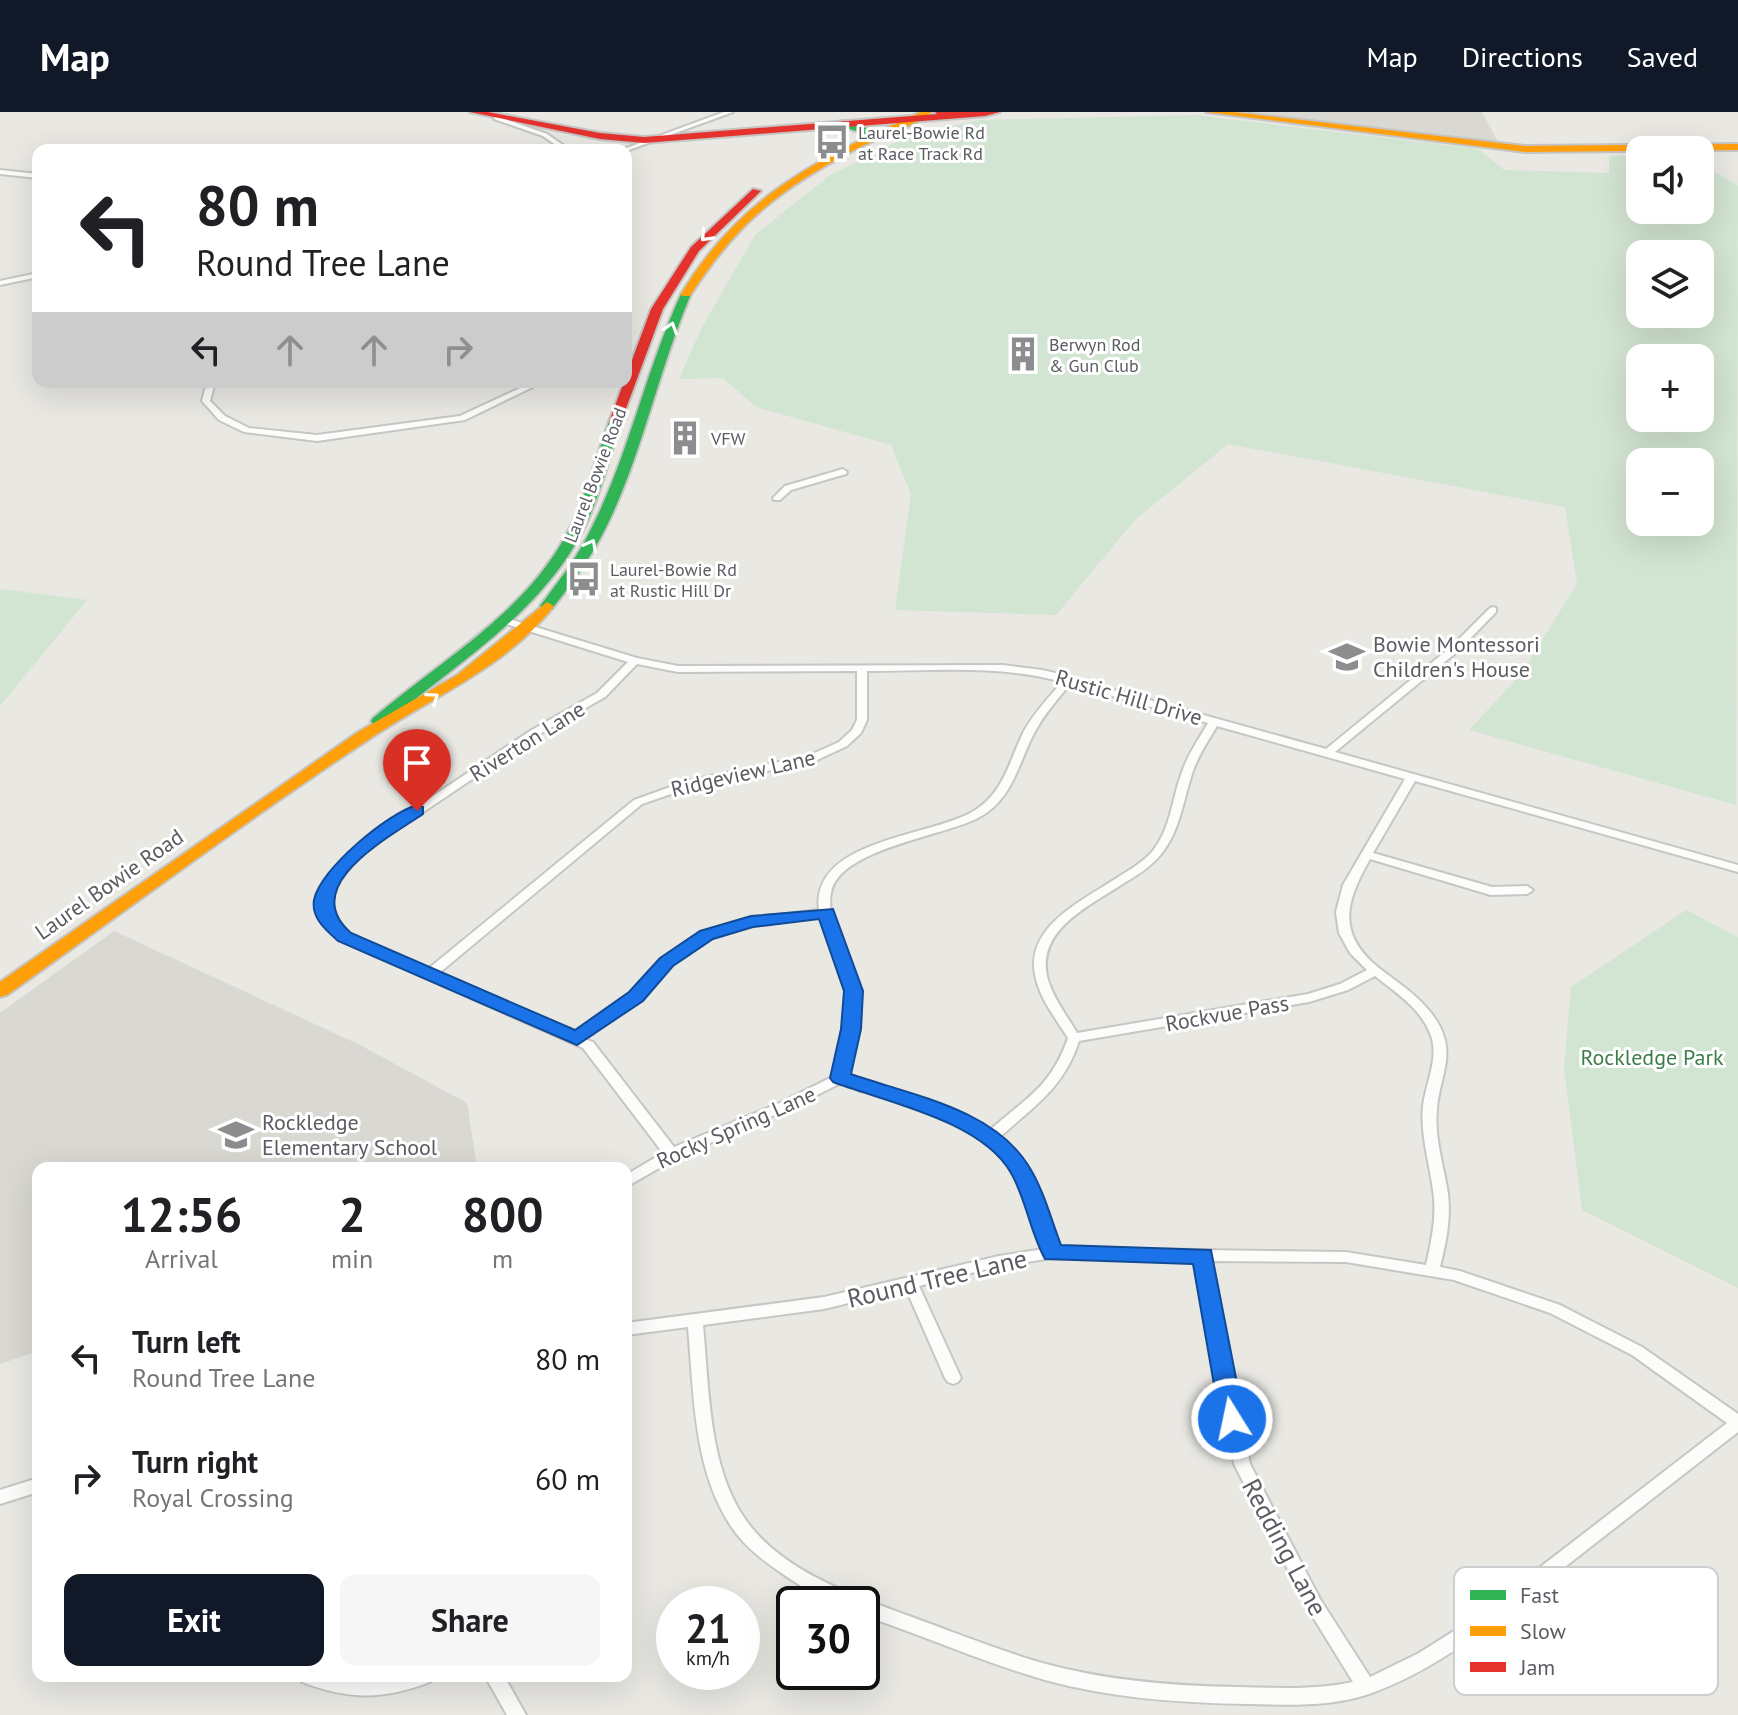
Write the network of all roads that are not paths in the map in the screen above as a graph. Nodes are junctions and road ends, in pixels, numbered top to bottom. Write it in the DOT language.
graph roads {
  1 [pos="474,112"];
  2 [pos="730,112"];
  3 [pos="939,112"];
  4 [pos="996,112"];
  5 [pos="1210,112"];
  6 [pos="985,113"];
  7 [pos="917,114"];
  8 [pos="496,118"];
  9 [pos="889,121"];
  10 [pos="843,124"];
  11 [pos="866,131"];
  12 [pos="647,140"];
  13 [pos="558,144"];
  14 [pos="632,147"];
  15 [pos="1738,147"];
  16 [pos="0,172"];
  17 [pos="32,175"];
  18 [pos="32,276"];
  19 [pos="0,283"];
  20 [pos="632,377"];
  21 [pos="209,388"];
  22 [pos="526,388"];
  23 [pos="628,388"];
  24 [pos="843,472"];
  25 [pos="777,498"];
  26 [pos="1493,610"];
  27 [pos="516,624"];
  28 [pos="635,661"];
  29 [pos="862,669"];
  30 [pos="1069,679"];
  31 [pos="1215,721"];
  32 [pos="1328,753"];
  33 [pos="1412,777"];
  34 [pos="1368,855"];
  35 [pos="1738,869"];
  36 [pos="1527,890"];
  37 [pos="826,913"];
  38 [pos="1375,971"];
  39 [pos="430,974"];
  40 [pos="0,991"];
  41 [pos="577,1038"];
  42 [pos="1074,1038"];
  43 [pos="840,1078"];
  44 [pos="992,1136"];
  45 [pos="670,1152"];
  46 [pos="632,1178"];
  47 [pos="1053,1253"];
  48 [pos="1203,1256"];
  49 [pos="1432,1269"];
  50 [pos="910,1282"];
  51 [pos="695,1322"];
  52 [pos="632,1328"];
  53 [pos="953,1378"];
  54 [pos="1738,1422"];
  55 [pos="32,1487"];
  56 [pos="0,1497"];
  57 [pos="1552,1567"];
  58 [pos="821,1586"];
  59 [pos="880,1612"];
  60 [pos="1454,1641"];
  61 [pos="323,1682"];
  62 [pos="403,1682"];
  63 [pos="498,1682"];
  64 [pos="1366,1686"];
  65 [pos="517,1715"];
  1 -- 8 [label="main road"];
  2 -- 12 [label="street"];
  3 -- 6 [label="main road"];
  4 -- 6 [label="main road"];
  5 -- 15 [label="main road"];
  6 -- 7 [label="main road"];
  7 -- 9 [label="main road"];
  27 -- 7 [label="main road, Laurel Bowie Road, one-way"];
  8 -- 12 [label="main road"];
  8 -- 13 [label="street"];
  9 -- 10 [label="main road"];
  9 -- 11 [label="main road, Laurel Bowie Road"];
  10 -- 11 [label="main road"];
  10 -- 12 [label="main road"];
  11 -- 20 [label="main road, Laurel Bowie Road, one-way"];
  12 -- 14 [label="street"];
  16 -- 17 [label="street"];
  18 -- 19 [label="street"];
  21 -- 22 [label="street"];
  23 -- 27 [label="main road, Laurel Bowie Road, one-way"];
  24 -- 25 [label="street"];
  26 -- 32 [label="street"];
  27 -- 28 [label="street, Rustic Hill Drive"];
  27 -- 40 [label="main road, Laurel Bowie Road"];
  28 -- 29 [label="street, Rustic Hill Drive"];
  28 -- 39 [label="street, Riverton Lane"];
  29 -- 30 [label="street, Rustic Hill Drive"];
  29 -- 39 [label="street, Ridgeview Lane"];
  30 -- 31 [label="street, Rustic Hill Drive"];
  30 -- 37 [label="street"];
  31 -- 32 [label="street, Rustic Hill Drive"];
  31 -- 42 [label="street"];
  32 -- 33 [label="street, Rustic Hill Drive"];
  33 -- 34 [label="street"];
  33 -- 35 [label="street, Rustic Hill Drive"];
  34 -- 36 [label="street"];
  34 -- 38 [label="street"];
  37 -- 41 [label="street"];
  37 -- 43 [label="street, Rocky Spring Lane"];
  38 -- 42 [label="street, Rockvue Pass"];
  38 -- 49 [label="street"];
  39 -- 41 [label="street, Riverton Lane"];
  41 -- 45 [label="street, Riverton Lane"];
  42 -- 44 [label="street"];
  43 -- 44 [label="street"];
  43 -- 45 [label="street, Rocky Spring Lane"];
  44 -- 47 [label="street"];
  45 -- 46 [label="street, Rocky Spring Lane"];
  47 -- 48 [label="street, Round Tree Lane"];
  47 -- 50 [label="street, Round Tree Lane"];
  48 -- 49 [label="street, Round Tree Lane"];
  48 -- 64 [label="street, Redding Lane"];
  49 -- 54 [label="street, Round Tree Lane"];
  50 -- 51 [label="street, Round Tree Lane"];
  50 -- 53 [label="street"];
  51 -- 52 [label="street, Round Tree Lane"];
  51 -- 58 [label="street"];
  54 -- 57 [label="street"];
  55 -- 56 [label="street"];
  59 -- 64 [label="street"];
  60 -- 64 [label="street"];
  61 -- 62 [label="street"];
  63 -- 65 [label="street"];
}
